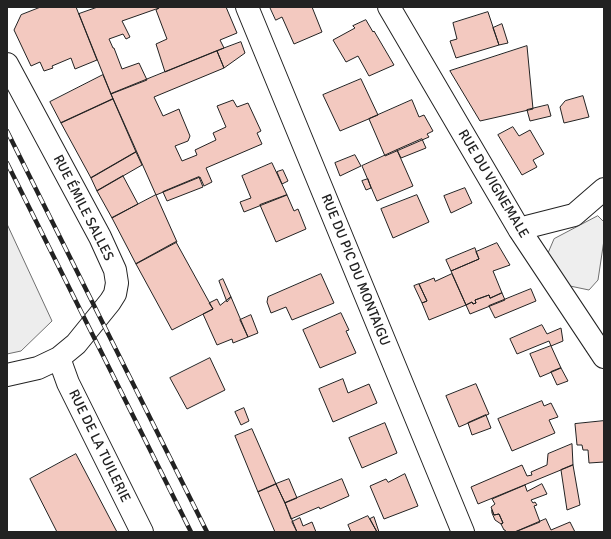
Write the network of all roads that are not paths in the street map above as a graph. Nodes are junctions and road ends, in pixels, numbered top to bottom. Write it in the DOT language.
graph roads {
  1 [pos="247,7"];
  2 [pos="389,7"];
  3 [pos="7,64"];
  4 [pos="604,189"];
  5 [pos="519,229"];
  6 [pos="604,357"];
  7 [pos="59,358"];
  8 [pos="7,375"];
  9 [pos="142,532"];
  10 [pos="463,532"];
  1 -- 10 [label="street, RUE DU PIC DU MONTAIGU"];
  2 -- 5 [label="street, RUE DU VIGNEMALE"];
  3 -- 7 [label="street, RUE ÉMILE SALLES"];
  4 -- 5 [label="street"];
  5 -- 6 [label="street, RUE DU VIGNEMALE"];
  7 -- 8 [label="street, RUE ÉMILE SALLES"];
  7 -- 9 [label="street, RUE DE LA TUILERIE"];
}
